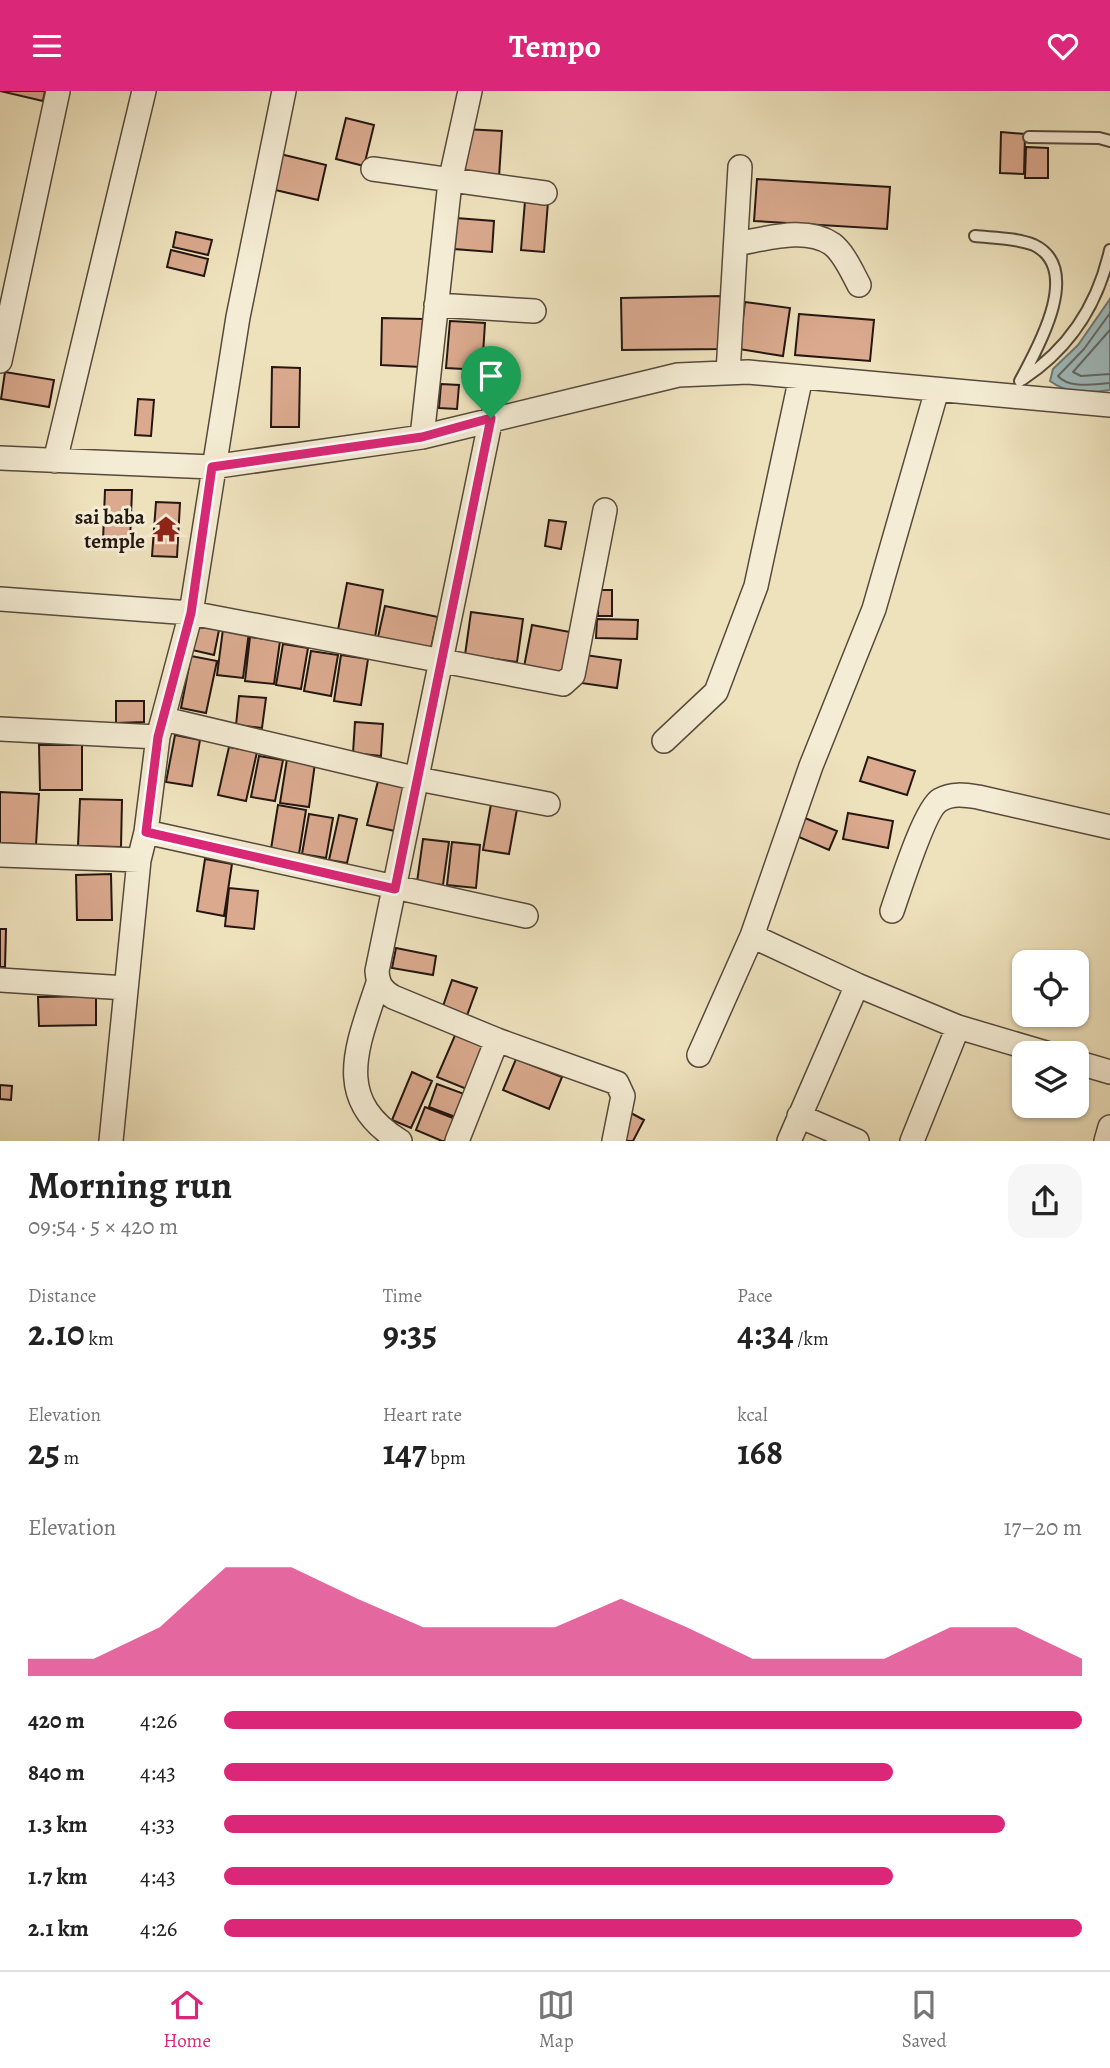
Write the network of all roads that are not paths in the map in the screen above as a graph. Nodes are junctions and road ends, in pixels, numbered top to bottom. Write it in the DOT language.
graph roads {
  1 [pos="58,91"];
  2 [pos="144,91"];
  3 [pos="284,91"];
  4 [pos="470,91"];
  5 [pos="1029,137"];
  6 [pos="1110,141"];
  7 [pos="740,167"];
  8 [pos="373,169"];
  9 [pos="450,182"];
  10 [pos="545,193"];
  11 [pos="975,236"];
  12 [pos="736,244"];
  13 [pos="1110,250"];
  14 [pos="859,285"];
  15 [pos="436,305"];
  16 [pos="534,311"];
  17 [pos="0,361"];
  18 [pos="728,373"];
  19 [pos="802,377"];
  20 [pos="1014,389"];
  21 [pos="937,390"];
  22 [pos="1110,405"];
  23 [pos="491,418"];
  24 [pos="422,437"];
  25 [pos="0,459"];
  26 [pos="55,461"];
  27 [pos="212,467"];
  28 [pos="605,510"];
  29 [pos="0,599"];
  30 [pos="191,613"];
  31 [pos="443,661"];
  32 [pos="161,728"];
  33 [pos="0,729"];
  34 [pos="664,741"];
  35 [pos="418,779"];
  36 [pos="548,804"];
  37 [pos="1110,827"];
  38 [pos="146,832"];
  39 [pos="0,855"];
  40 [pos="139,860"];
  41 [pos="395,889"];
  42 [pos="892,911"];
  43 [pos="526,916"];
  44 [pos="752,936"];
  45 [pos="0,980"];
  46 [pos="378,983"];
  47 [pos="858,985"];
  48 [pos="126,988"];
  49 [pos="958,1027"];
  50 [pos="497,1040"];
  51 [pos="1012,1043"];
  52 [pos="699,1055"];
  53 [pos="1089,1066"];
  54 [pos="1110,1072"];
  55 [pos="799,1117"];
  56 [pos="1110,1127"];
  57 [pos="111,1140"];
  58 [pos="400,1140"];
  59 [pos="457,1140"];
  60 [pos="614,1140"];
  61 [pos="789,1140"];
  62 [pos="858,1140"];
  63 [pos="912,1140"];
  64 [pos="1107,1140"];
  1 -- 17 [label="street"];
  2 -- 26 [label="street"];
  3 -- 27 [label="street"];
  4 -- 9 [label="street"];
  5 -- 6 [label="lane"];
  7 -- 12 [label="street"];
  8 -- 9 [label="street"];
  9 -- 10 [label="street"];
  9 -- 15 [label="street"];
  11 -- 20 [label="lane"];
  12 -- 14 [label="street"];
  12 -- 18 [label="street"];
  13 -- 20 [label="lane"];
  15 -- 16 [label="street"];
  15 -- 24 [label="street"];
  18 -- 19 [label="street"];
  18 -- 23 [label="street"];
  19 -- 21 [label="street"];
  19 -- 34 [label="street"];
  20 -- 21 [label="street"];
  20 -- 22 [label="street"];
  21 -- 44 [label="street"];
  23 -- 24 [label="street"];
  23 -- 31 [label="street"];
  24 -- 27 [label="street"];
  25 -- 26 [label="street"];
  26 -- 27 [label="street"];
  27 -- 30 [label="street"];
  28 -- 31 [label="street"];
  29 -- 30 [label="street"];
  30 -- 31 [label="street"];
  30 -- 32 [label="street"];
  31 -- 35 [label="street"];
  32 -- 33 [label="street"];
  32 -- 35 [label="street"];
  32 -- 38 [label="street"];
  35 -- 36 [label="street"];
  35 -- 41 [label="street"];
  37 -- 42 [label="street"];
  38 -- 40 [label="street"];
  38 -- 41 [label="street"];
  39 -- 40 [label="street"];
  40 -- 48 [label="street"];
  41 -- 43 [label="street"];
  41 -- 46 [label="street"];
  44 -- 47 [label="street"];
  44 -- 52 [label="street"];
  45 -- 48 [label="street"];
  46 -- 50 [label="street"];
  46 -- 58 [label="street"];
  47 -- 49 [label="street"];
  47 -- 55 [label="street"];
  48 -- 57 [label="street"];
  49 -- 51 [label="street"];
  49 -- 63 [label="street"];
  50 -- 59 [label="street"];
  50 -- 60 [label="street"];
  53 -- 54 [label="street"];
  55 -- 61 [label="street"];
  55 -- 62 [label="street"];
  56 -- 64 [label="street"];
}
